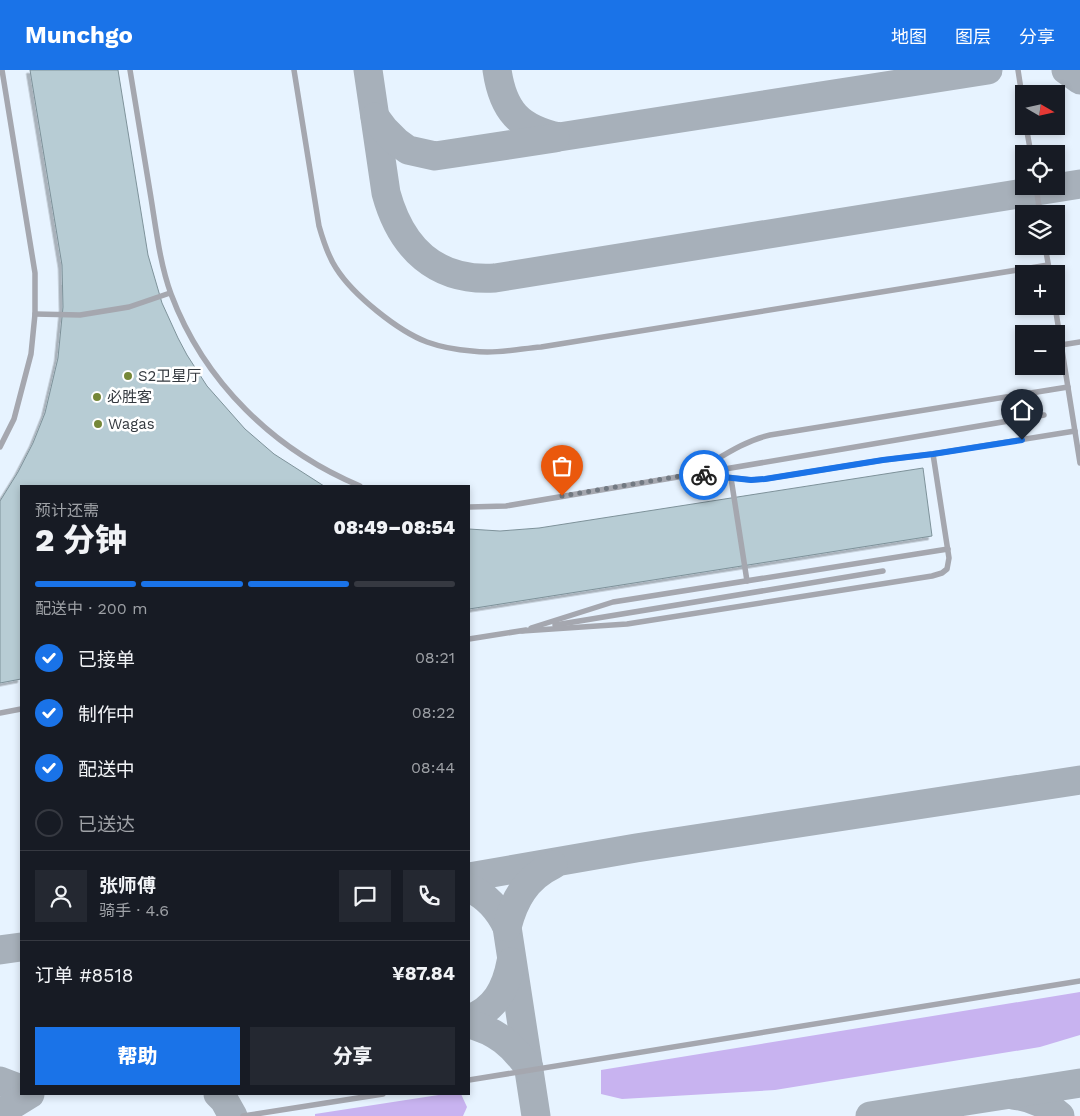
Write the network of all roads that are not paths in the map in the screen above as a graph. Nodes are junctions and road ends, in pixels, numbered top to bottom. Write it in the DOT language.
graph roads {
  1 [pos="2,70"];
  2 [pos="130,70"];
  3 [pos="294,70"];
  4 [pos="1018,70"];
  5 [pos="1020,85"];
  6 [pos="1046,255"];
  7 [pos="1048,264"];
  8 [pos="170,292"];
  9 [pos="36,314"];
  10 [pos="1080,342"];
  11 [pos="1065,344"];
  12 [pos="1065,369"];
  13 [pos="1068,387"];
  14 [pos="1044,415"];
  15 [pos="1075,430"];
  16 [pos="0,448"];
  17 [pos="933,454"];
  18 [pos="1080,463"];
  19 [pos="693,474"];
  20 [pos="731,478"];
  21 [pos="358,485"];
  22 [pos="470,507"];
  23 [pos="948,548"];
  24 [pos="883,571"];
  25 [pos="747,581"];
  26 [pos="522,631"];
  27 [pos="470,639"];
  28 [pos="20,709"];
  29 [pos="0,713"];
  30 [pos="1080,981"];
  31 [pos="470,1080"];
  32 [pos="377,1095"];
  33 [pos="243,1116"];
  1 -- 9 [label="lane"];
  2 -- 8 [label="lane"];
  3 -- 7 [label="lane"];
  4 -- 5 [label="lane"];
  6 -- 7 [label="lane"];
  8 -- 9 [label="lane"];
  8 -- 21 [label="lane"];
  9 -- 16 [label="lane"];
  10 -- 11 [label="lane"];
  12 -- 13 [label="lane"];
  13 -- 15 [label="lane"];
  13 -- 19 [label="lane"];
  14 -- 19 [label="lane"];
  15 -- 17 [label="lane"];
  15 -- 18 [label="lane"];
  17 -- 20 [label="lane"];
  17 -- 23 [label="lane"];
  19 -- 20 [label="lane"];
  19 -- 22 [label="lane"];
  20 -- 25 [label="lane"];
  23 -- 25 [label="lane"];
  23 -- 26 [label="lane"];
  24 -- 26 [label="lane"];
  25 -- 26 [label="lane"];
  26 -- 27 [label="lane"];
  28 -- 29 [label="lane"];
  30 -- 31 [label="lane"];
  32 -- 33 [label="lane"];
}
